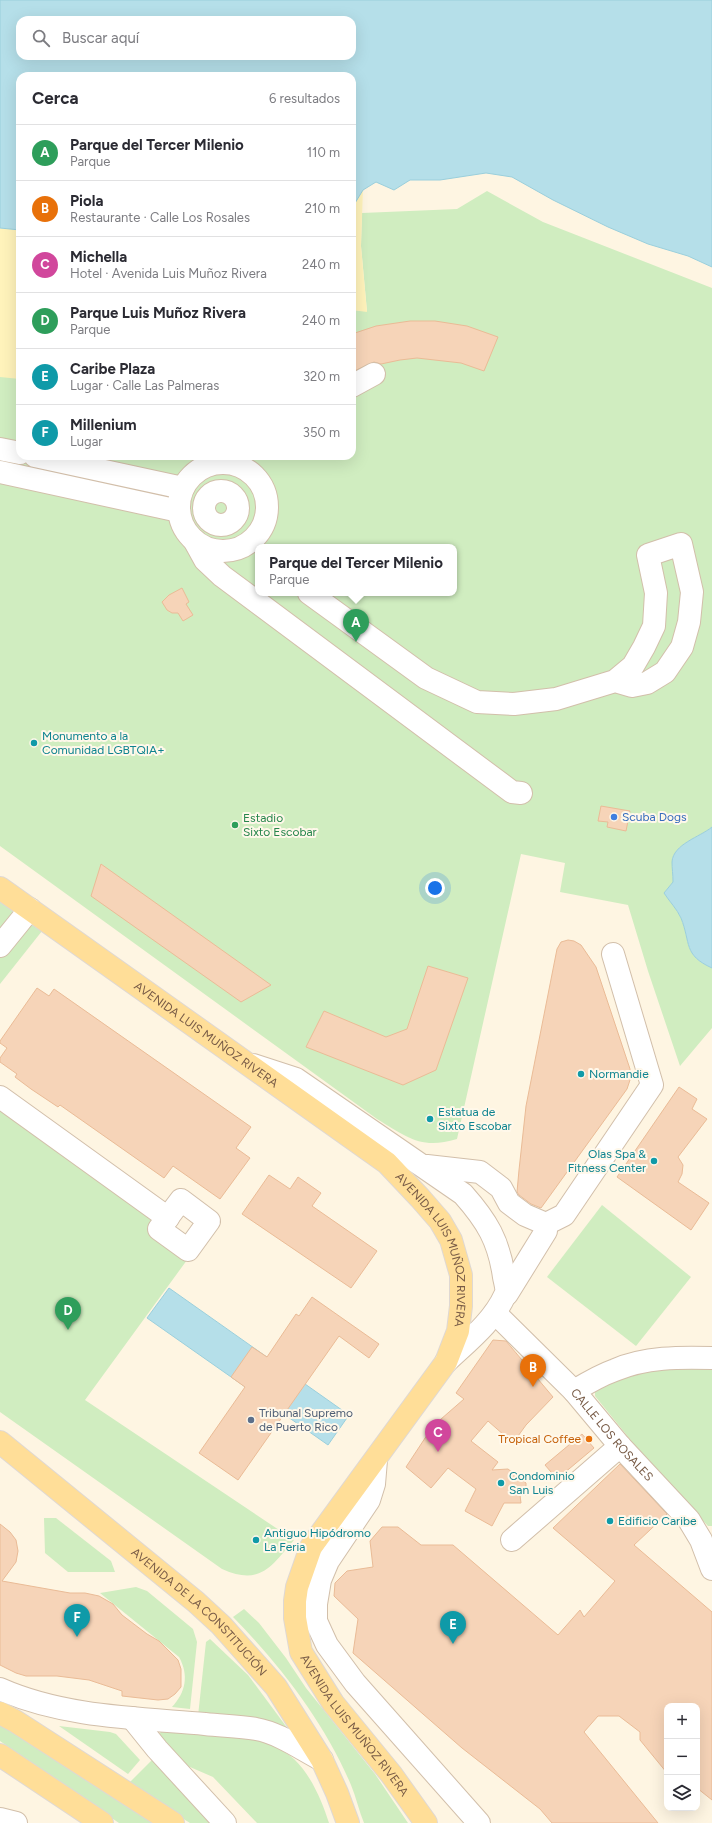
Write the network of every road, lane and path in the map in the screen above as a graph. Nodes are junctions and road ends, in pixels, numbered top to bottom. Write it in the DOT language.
graph roads {
  1 [pos="374,374"];
  2 [pos="356,384"];
  3 [pos="0,449"];
  4 [pos="16,452"];
  5 [pos="54,460"];
  6 [pos="239,460"];
  7 [pos="0,472"];
  8 [pos="183,488"];
  9 [pos="179,511"];
  10 [pos="194,540"];
  11 [pos="252,550"];
  12 [pos="313,596"];
  13 [pos="615,681"];
  14 [pos="521,794"];
  15 [pos="0,888"];
  16 [pos="30,909"];
  17 [pos="0,946"];
  18 [pos="612,954"];
  19 [pos="249,1064"];
  20 [pos="0,1097"];
  21 [pos="424,1166"];
  22 [pos="546,1224"];
  23 [pos="206,1233"];
  24 [pos="506,1294"];
  25 [pos="495,1313"];
  26 [pos="712,1358"];
  27 [pos="446,1362"];
  28 [pos="574,1391"];
  29 [pos="0,1442"];
  30 [pos="620,1446"];
  31 [pos="376,1460"];
  32 [pos="707,1538"];
  33 [pos="512,1540"];
  34 [pos="712,1569"];
  35 [pos="0,1689"];
  36 [pos="0,1713"];
  37 [pos="132,1718"];
  38 [pos="0,1756"];
  39 [pos="322,1760"];
  40 [pos="177,1771"];
  41 [pos="0,1819"];
  42 [pos="348,1820"];
  43 [pos="16,1823"];
  44 [pos="102,1823"];
  45 [pos="173,1823"];
  46 [pos="225,1823"];
  47 [pos="243,1823"];
  48 [pos="426,1823"];
  49 [pos="479,1823"];
  1 -- 2 [label="street"];
  3 -- 4 [label="street"];
  5 -- 8 [label="street"];
  6 -- 8 [label="street"];
  6 -- 11 [label="street"];
  7 -- 9 [label="street"];
  8 -- 9 [label="street"];
  9 -- 10 [label="street"];
  10 -- 11 [label="street"];
  10 -- 14 [label="street"];
  12 -- 13 [label="street"];
  13 -- 13 [label="street"];
  15 -- 16 [label="main road, AVENIDA LUIS MUÑOZ RIVERA"];
  16 -- 17 [label="street"];
  16 -- 19 [label="main road, AVENIDA LUIS MUÑOZ RIVERA"];
  18 -- 22 [label="street"];
  19 -- 21 [label="street"];
  19 -- 27 [label="main road, AVENIDA LUIS MUÑOZ RIVERA"];
  20 -- 23 [label="street"];
  21 -- 22 [label="street"];
  21 -- 24 [label="street"];
  22 -- 24 [label="street"];
  24 -- 25 [label="street"];
  25 -- 27 [label="street"];
  25 -- 28 [label="street, CALLE LOS ROSALES"];
  26 -- 28 [label="street"];
  27 -- 31 [label="main road, AVENIDA LUIS MUÑOZ RIVERA"];
  28 -- 30 [label="street, CALLE LOS ROSALES"];
  29 -- 39 [label="main road, AVENIDA DE LA CONSTITUCIÓN"];
  30 -- 32 [label="street, CALLE LOS ROSALES"];
  30 -- 33 [label="street"];
  31 -- 48 [label="main road, AVENIDA LUIS MUÑOZ RIVERA"];
  31 -- 49 [label="street"];
  32 -- 34 [label="street, CALLE LOS ROSALES"];
  35 -- 37 [label="street"];
  36 -- 45 [label="main road"];
  37 -- 39 [label="street"];
  37 -- 40 [label="street"];
  38 -- 44 [label="main road"];
  39 -- 42 [label="main road, AVENIDA DE LA CONSTITUCIÓN"];
  40 -- 46 [label="street"];
  40 -- 47 [label="street"];
  41 -- 43 [label="street"];
}
